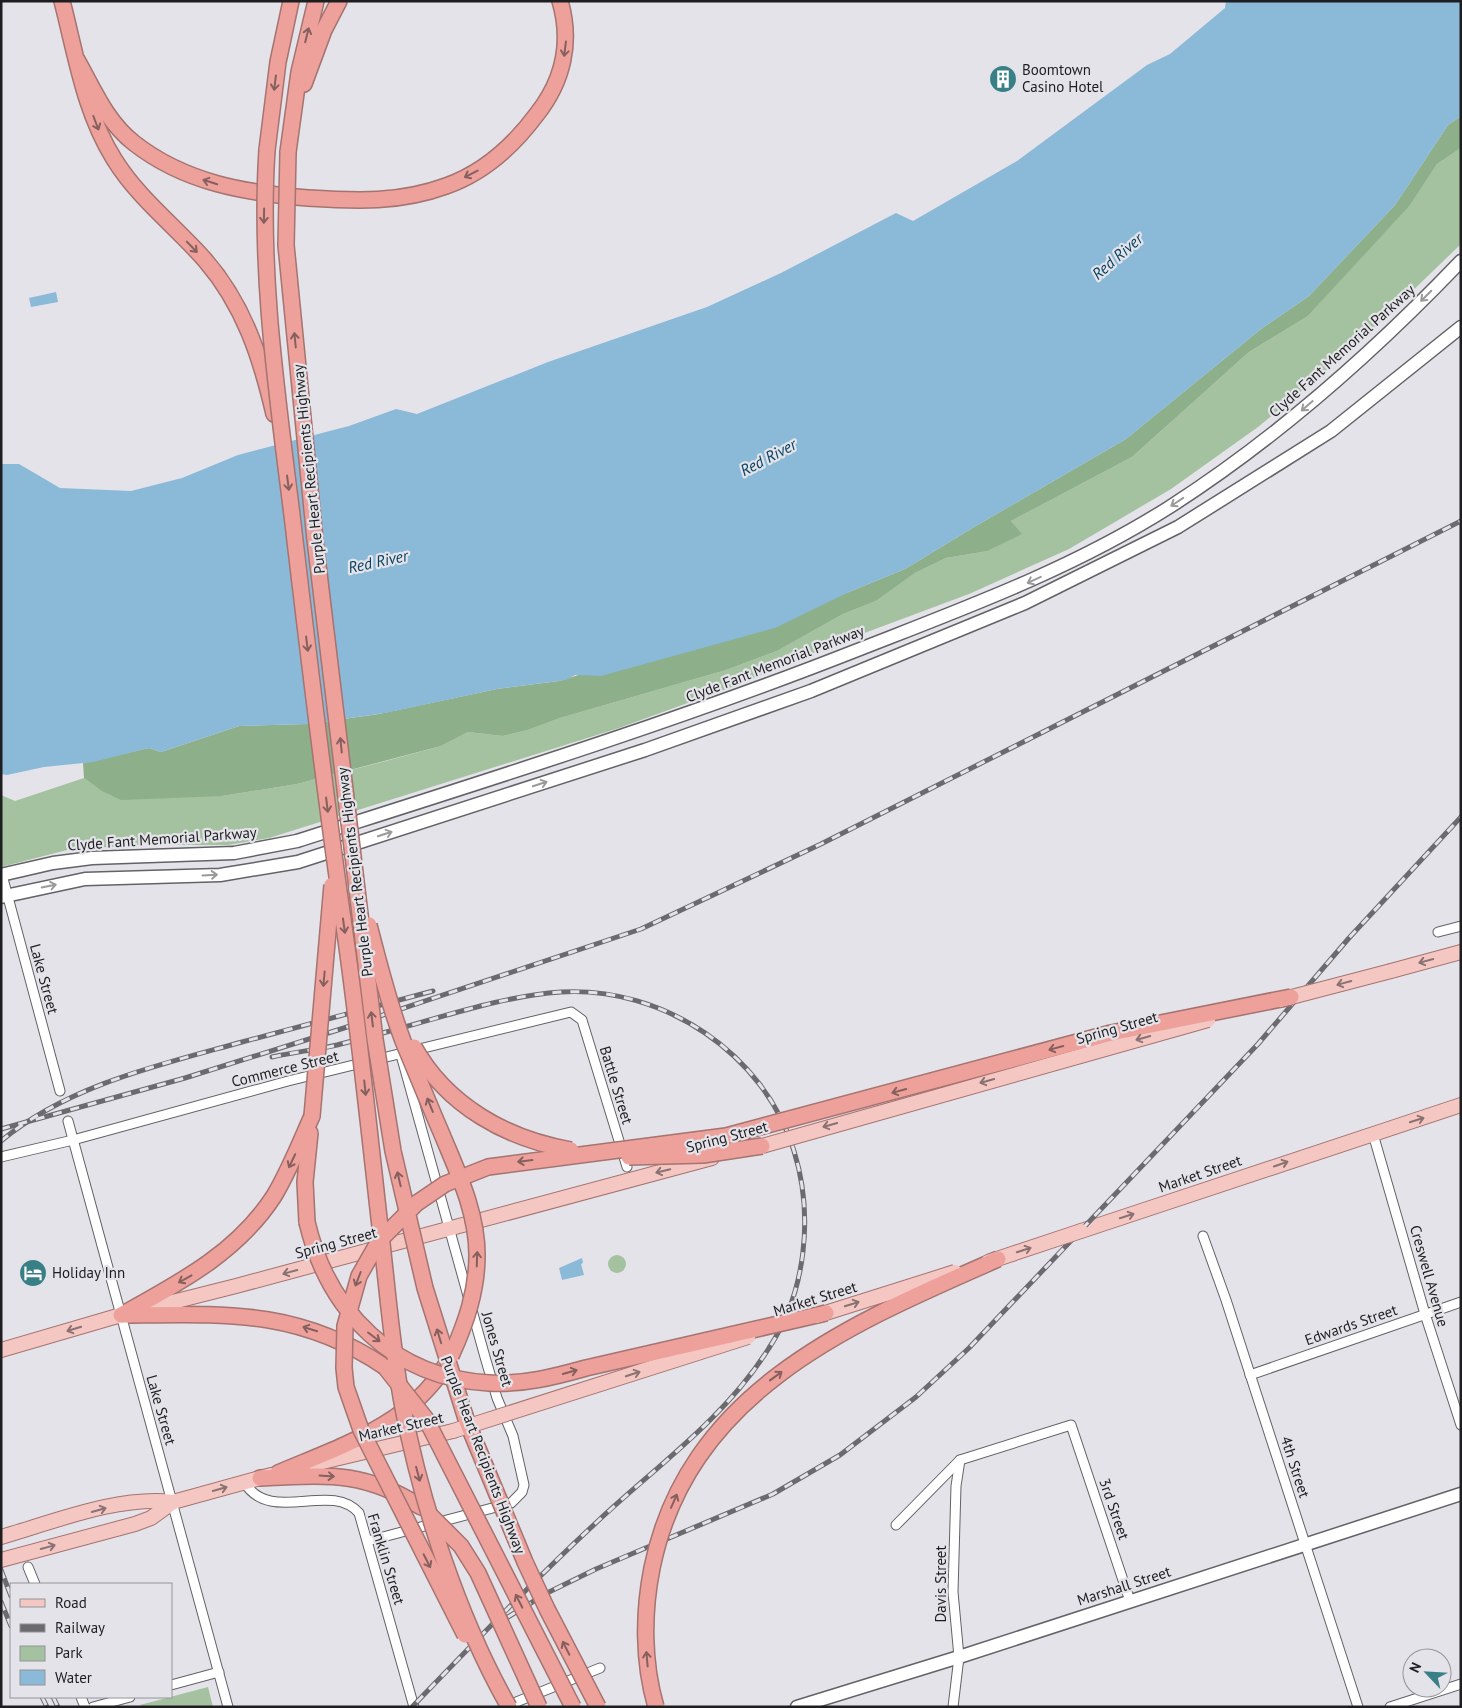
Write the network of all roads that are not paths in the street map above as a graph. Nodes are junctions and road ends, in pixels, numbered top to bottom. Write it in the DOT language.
graph roads {
  1 [pos="62,1"];
  2 [pos="290,1"];
  3 [pos="316,1"];
  4 [pos="339,1"];
  5 [pos="560,1"];
  6 [pos="77,60"];
  7 [pos="293,111"];
  8 [pos="1461,261"];
  9 [pos="1461,327"];
  10 [pos="284,454"];
  11 [pos="334,861"];
  12 [pos="353,864"];
  13 [pos="2,875"];
  14 [pos="4,896"];
  15 [pos="1461,926"];
  16 [pos="1438,932"];
  17 [pos="1461,952"];
  18 [pos="387,988"];
  19 [pos="1291,997"];
  20 [pos="575,1013"];
  21 [pos="401,1055"];
  22 [pos="60,1091"];
  23 [pos="1461,1105"];
  24 [pos="312,1116"];
  25 [pos="68,1121"];
  26 [pos="1372,1134"];
  27 [pos="73,1140"];
  28 [pos="762,1146"];
  29 [pos="1,1156"];
  30 [pos="627,1167"];
  31 [pos="449,1228"];
  32 [pos="1203,1236"];
  33 [pos="998,1258"];
  34 [pos="1461,1302"];
  35 [pos="826,1313"];
  36 [pos="1425,1314"];
  37 [pos="121,1315"];
  38 [pos="1,1350"];
  39 [pos="1250,1375"];
  40 [pos="1461,1425"];
  41 [pos="960,1460"];
  42 [pos="278,1473"];
  43 [pos="260,1478"];
  44 [pos="244,1482"];
  45 [pos="1461,1494"];
  46 [pos="173,1502"];
  47 [pos="896,1524"];
  48 [pos="1,1537"];
  49 [pos="368,1541"];
  50 [pos="1306,1544"];
  51 [pos="1,1560"];
  52 [pos="28,1566"];
  53 [pos="35,1583"];
  54 [pos="1130,1601"];
  55 [pos="958,1657"];
  56 [pos="600,1668"];
  57 [pos="219,1672"];
  58 [pos="492,1677"];
  59 [pos="1461,1684"];
  60 [pos="172,1685"];
  61 [pos="126,1698"];
  62 [pos="93,1707"];
  63 [pos="228,1707"];
  64 [pos="414,1707"];
  65 [pos="504,1707"];
  66 [pos="508,1707"];
  67 [pos="539,1707"];
  68 [pos="573,1707"];
  69 [pos="598,1707"];
  70 [pos="656,1707"];
  71 [pos="797,1707"];
  72 [pos="953,1707"];
  73 [pos="1358,1707"];
  74 [pos="1390,1707"];
  1 -- 6 [label="highway"];
  2 -- 10 [label="highway, Purple Heart Recipients Highway, one-way, bridge"];
  7 -- 3 [label="highway, Purple Heart Recipients Highway, one-way"];
  4 -- 7 [label="highway"];
  5 -- 6 [label="highway, one-way"];
  6 -- 10 [label="highway, one-way, bridge"];
  12 -- 7 [label="highway, Purple Heart Recipients Highway, one-way, bridge"];
  8 -- 13 [label="main road, Clyde Fant Memorial Parkway, one-way"];
  14 -- 9 [label="main road, one-way"];
  10 -- 11 [label="highway, Purple Heart Recipients Highway, one-way, bridge"];
  11 -- 24 [label="highway, one-way, bridge"];
  11 -- 58 [label="highway, Purple Heart Recipients Highway, one-way, bridge"];
  12 -- 18 [label="highway, bridge"];
  69 -- 12 [label="highway, Purple Heart Recipients Highway, one-way, bridge"];
  13 -- 14 [label="street, Lake Street"];
  14 -- 22 [label="street, Lake Street"];
  15 -- 16 [label="street"];
  17 -- 19 [label="main road, Spring Street, one-way, bridge"];
  18 -- 28 [label="highway, bridge"];
  42 -- 18 [label="highway, one-way, bridge"];
  19 -- 28 [label="main road, Spring Street, one-way, bridge"];
  19 -- 58 [label="highway, one-way, bridge"];
  20 -- 21 [label="street, Commerce Street"];
  20 -- 30 [label="street, Battle Street"];
  21 -- 27 [label="street, Commerce Street"];
  21 -- 31 [label="street, Jones Street"];
  26 -- 23 [label="main road, Market Street, one-way"];
  24 -- 35 [label="highway, one-way, bridge"];
  24 -- 37 [label="highway, one-way"];
  25 -- 27 [label="street, Lake Street"];
  33 -- 26 [label="main road, Market Street, one-way, bridge"];
  26 -- 36 [label="street, Creswell Avenue"];
  27 -- 29 [label="street, Commerce Street"];
  27 -- 37 [label="street, Lake Street"];
  28 -- 31 [label="main road, Spring Street, one-way, bridge"];
  31 -- 37 [label="main road, Spring Street, one-way"];
  31 -- 49 [label="street, Jones Street"];
  32 -- 39 [label="street, 4th Street"];
  35 -- 33 [label="main road, Market Street, one-way, bridge"];
  70 -- 33 [label="highway, one-way, bridge"];
  34 -- 36 [label="street, Edwards Street"];
  42 -- 35 [label="main road, Market Street, one-way, bridge"];
  36 -- 39 [label="street, Edwards Street"];
  36 -- 40 [label="street, Creswell Avenue"];
  37 -- 38 [label="main road, Spring Street, one-way"];
  37 -- 46 [label="street, Lake Street"];
  68 -- 37 [label="highway, one-way, bridge"];
  39 -- 50 [label="street, 4th Street"];
  41 -- 47 [label="street"];
  41 -- 54 [label="street, 3rd Street"];
  41 -- 55 [label="street, Davis Street"];
  42 -- 43 [label="main road, Market Street"];
  43 -- 44 [label="main road, Market Street"];
  43 -- 67 [label="highway, one-way, bridge"];
  46 -- 44 [label="main road, Market Street, one-way"];
  44 -- 49 [label="street, Franklin Street"];
  45 -- 50 [label="main road, Marshall Street"];
  48 -- 46 [label="main road, Market Street, one-way"];
  51 -- 46 [label="main road, Market Street, one-way"];
  46 -- 57 [label="street, Lake Street"];
  49 -- 64 [label="street, Franklin Street"];
  50 -- 54 [label="main road, Marshall Street"];
  50 -- 73 [label="street, 4th Street"];
  52 -- 53 [label="street"];
  54 -- 55 [label="main road, Marshall Street"];
  55 -- 71 [label="main road, Marshall Street"];
  55 -- 72 [label="street, Davis Street"];
  56 -- 65 [label="street"];
  57 -- 60 [label="street"];
  57 -- 63 [label="street, Lake Street"];
  58 -- 66 [label="highway, Purple Heart Recipients Highway, bridge"];
  59 -- 74 [label="street"];
  61 -- 62 [label="street"];
}
